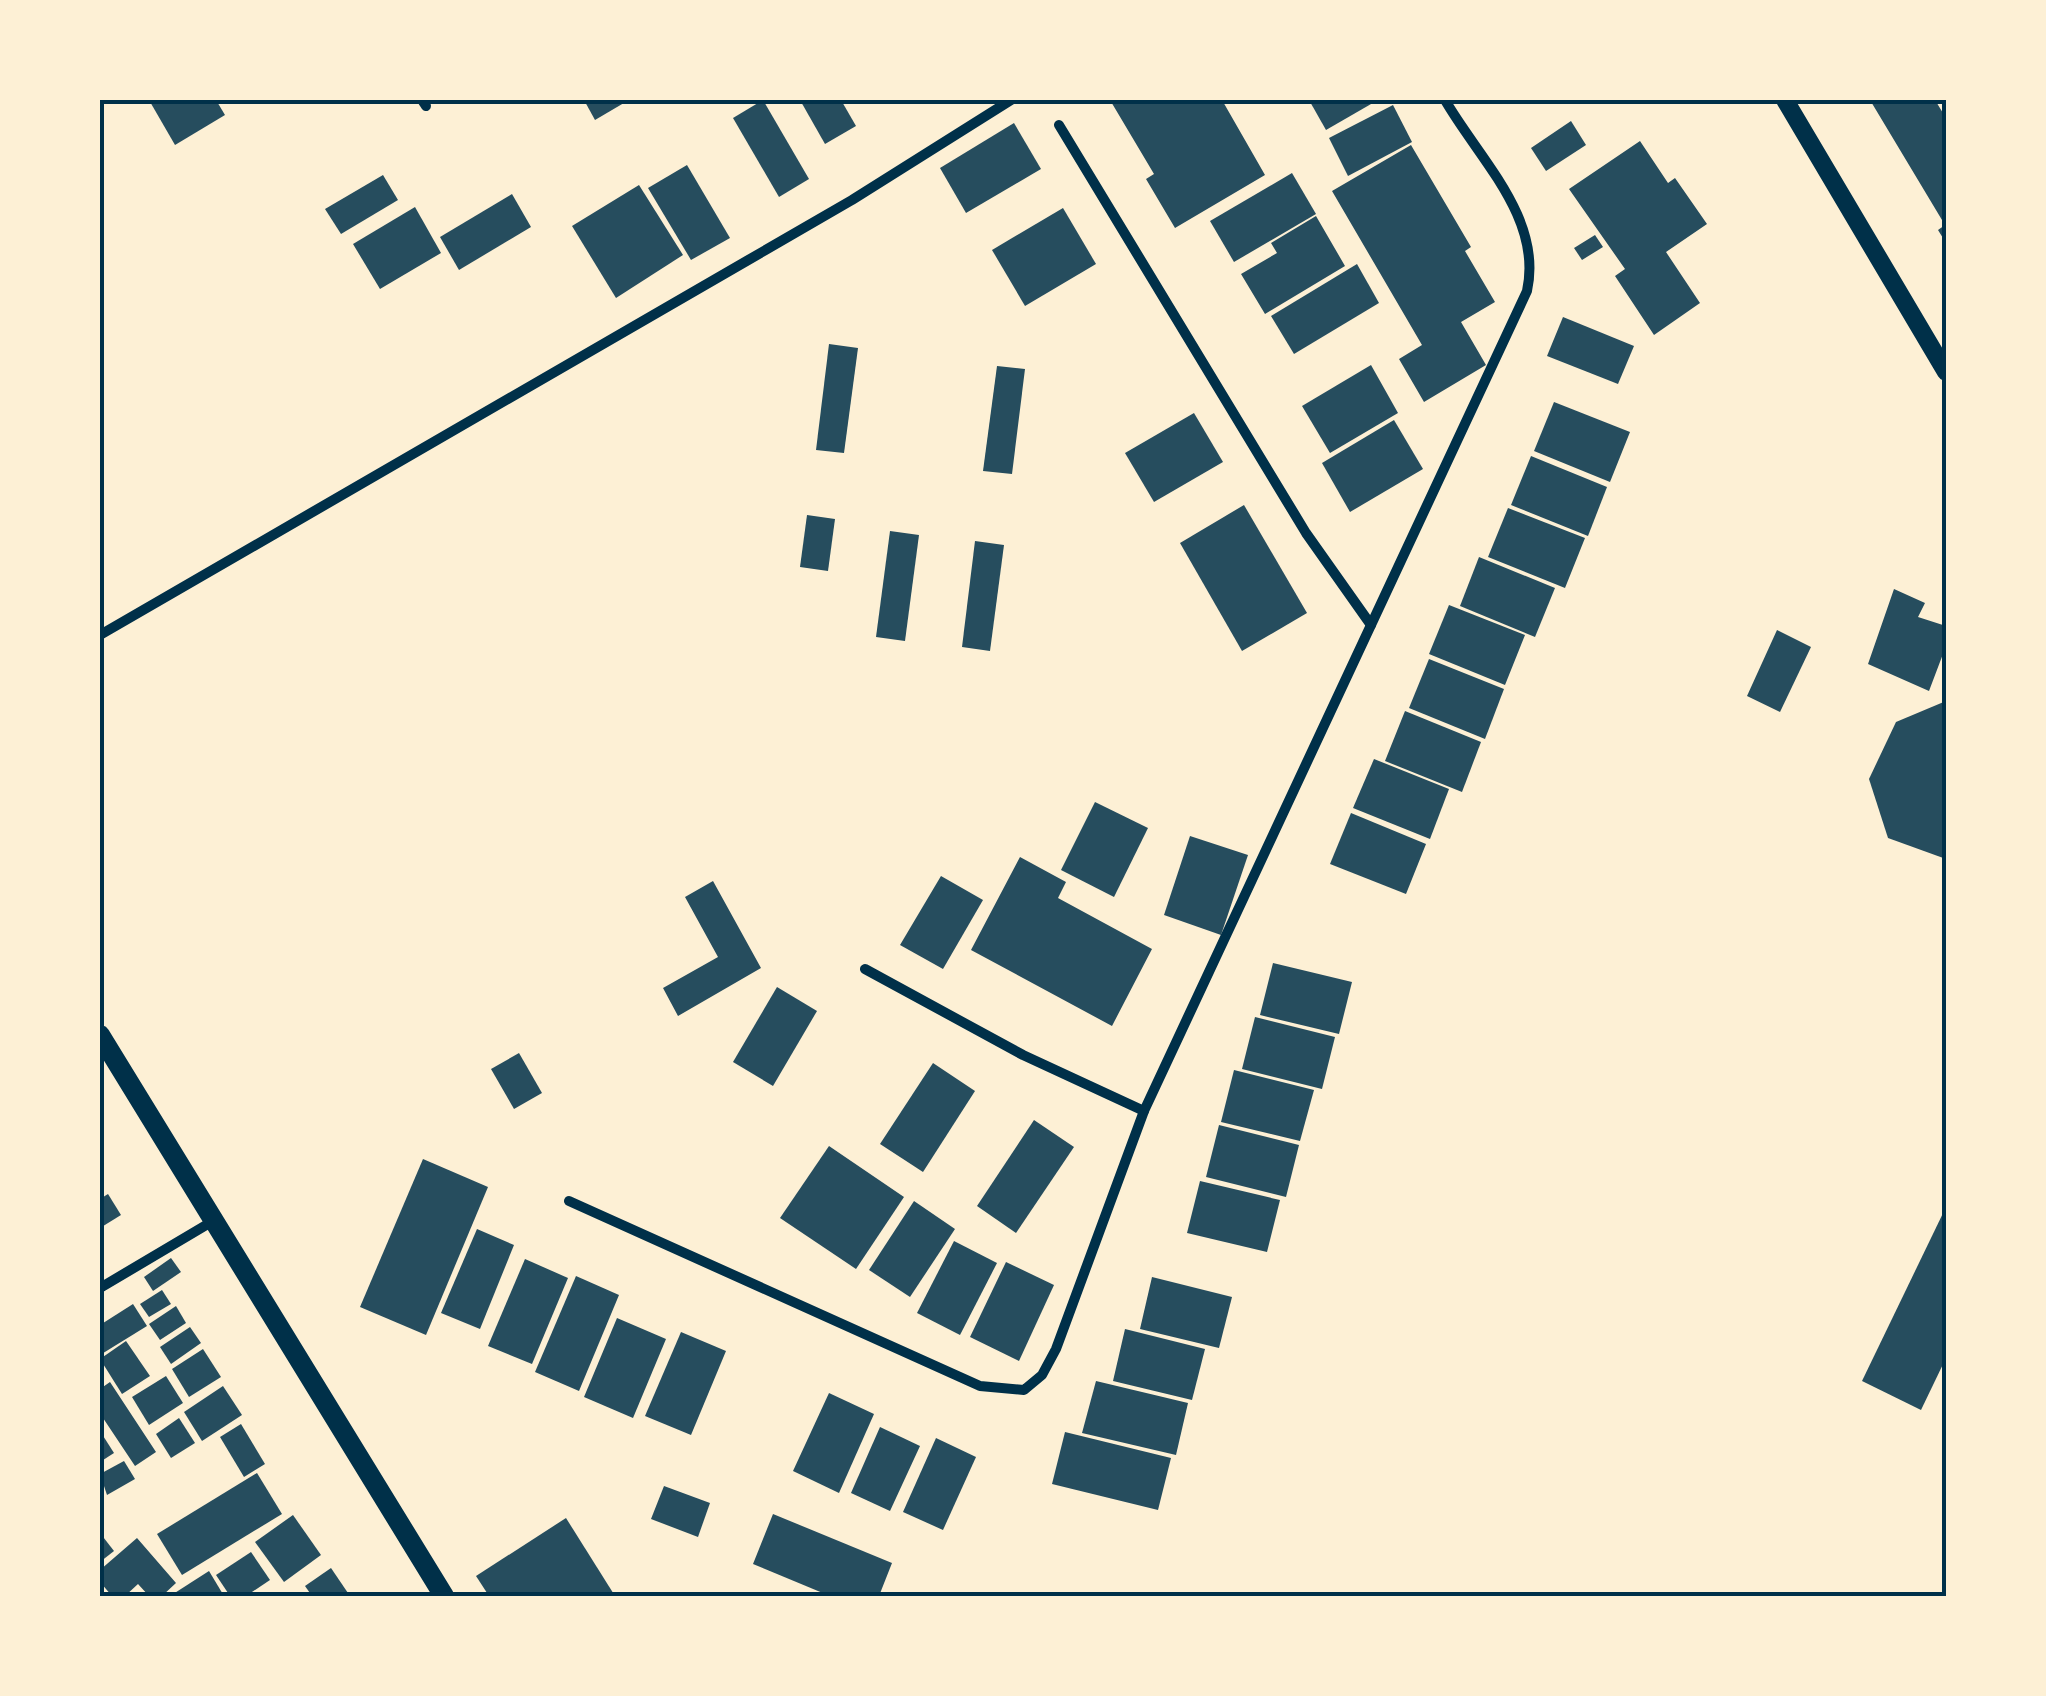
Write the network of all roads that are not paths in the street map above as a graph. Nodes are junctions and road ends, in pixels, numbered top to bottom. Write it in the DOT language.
graph roads {
  1 [pos="1011,100"];
  2 [pos="1445,100"];
  3 [pos="1785,100"];
  4 [pos="1059,124"];
  5 [pos="1946,372"];
  6 [pos="1372,624"];
  7 [pos="100,635"];
  8 [pos="865,969"];
  9 [pos="100,1035"];
  10 [pos="1144,1111"];
  11 [pos="569,1201"];
  12 [pos="214,1220"];
  13 [pos="100,1288"];
  14 [pos="444,1596"];
  1 -- 7 [label="street"];
  2 -- 6 [label="street"];
  3 -- 5 [label="street"];
  4 -- 6 [label="street"];
  6 -- 10 [label="street"];
  8 -- 10 [label="street"];
  9 -- 12 [label="main road"];
  10 -- 11 [label="street"];
  12 -- 13 [label="street"];
  12 -- 14 [label="main road"];
}
